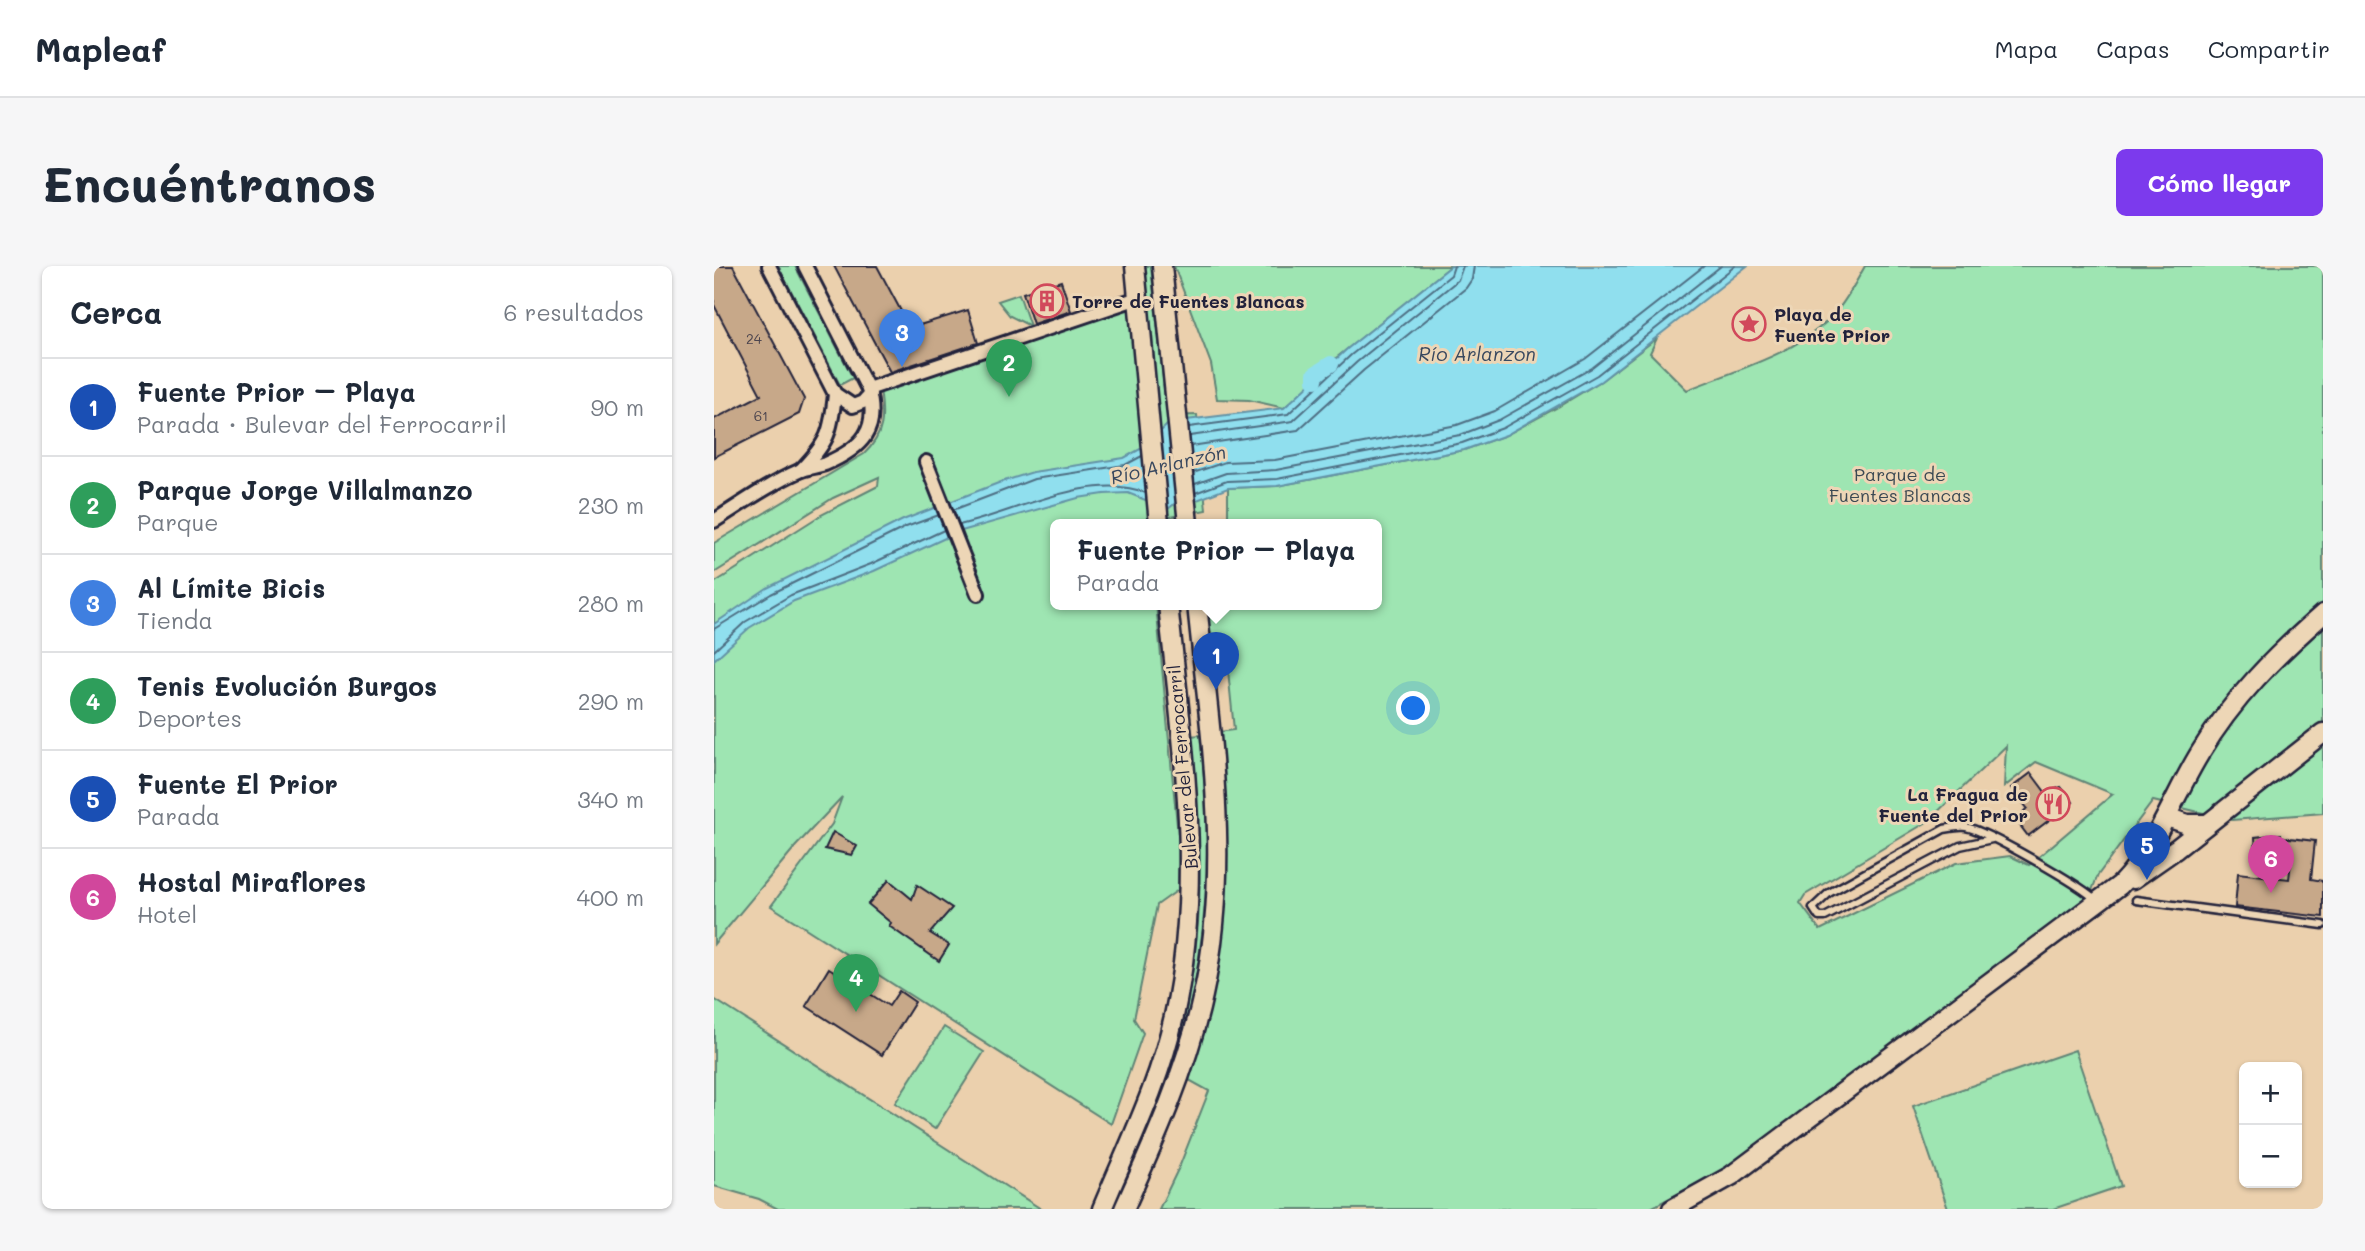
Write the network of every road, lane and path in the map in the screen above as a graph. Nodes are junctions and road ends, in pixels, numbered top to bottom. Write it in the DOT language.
graph roads {
  1 [pos="769,266"];
  2 [pos="804,266"];
  3 [pos="1135,266"];
  4 [pos="1162,266"];
  5 [pos="1138,298"];
  6 [pos="869,391"];
  7 [pos="835,394"];
  8 [pos="927,464"];
  9 [pos="800,470"];
  10 [pos="1158,519"];
  11 [pos="1187,519"];
  12 [pos="714,521"];
  13 [pos="978,594"];
  14 [pos="1169,610"];
  15 [pos="1197,610"];
  16 [pos="2323,614"];
  17 [pos="2323,733"];
  18 [pos="2164,821"];
  19 [pos="2207,824"];
  20 [pos="1992,839"];
  21 [pos="2186,841"];
  22 [pos="2120,885"];
  23 [pos="2136,900"];
  24 [pos="2098,903"];
  25 [pos="2323,925"];
  26 [pos="1101,1209"];
  27 [pos="1124,1209"];
  28 [pos="1672,1209"];
  1 -- 7 [label="street"];
  2 -- 6 [label="street"];
  3 -- 5 [label="main road"];
  4 -- 11 [label="main road"];
  5 -- 6 [label="street"];
  5 -- 10 [label="main road"];
  6 -- 7 [label="street"];
  6 -- 9 [label="street"];
  7 -- 9 [label="street"];
  8 -- 13 [label="street"];
  9 -- 12 [label="street"];
  14 -- 26 [label="main road, Bulevar del Ferrocarril"];
  15 -- 27 [label="main road, Bulevar del Ferrocarril"];
  16 -- 18 [label="main road"];
  17 -- 19 [label="main road"];
  18 -- 19 [label="main road"];
  18 -- 21 [label="main road"];
  18 -- 22 [label="main road"];
  19 -- 21 [label="main road"];
  20 -- 20 [label="lane"];
  20 -- 24 [label="lane"];
  21 -- 22 [label="main road"];
  22 -- 24 [label="main road"];
  23 -- 25 [label="lane"];
  24 -- 28 [label="main road"];
}
